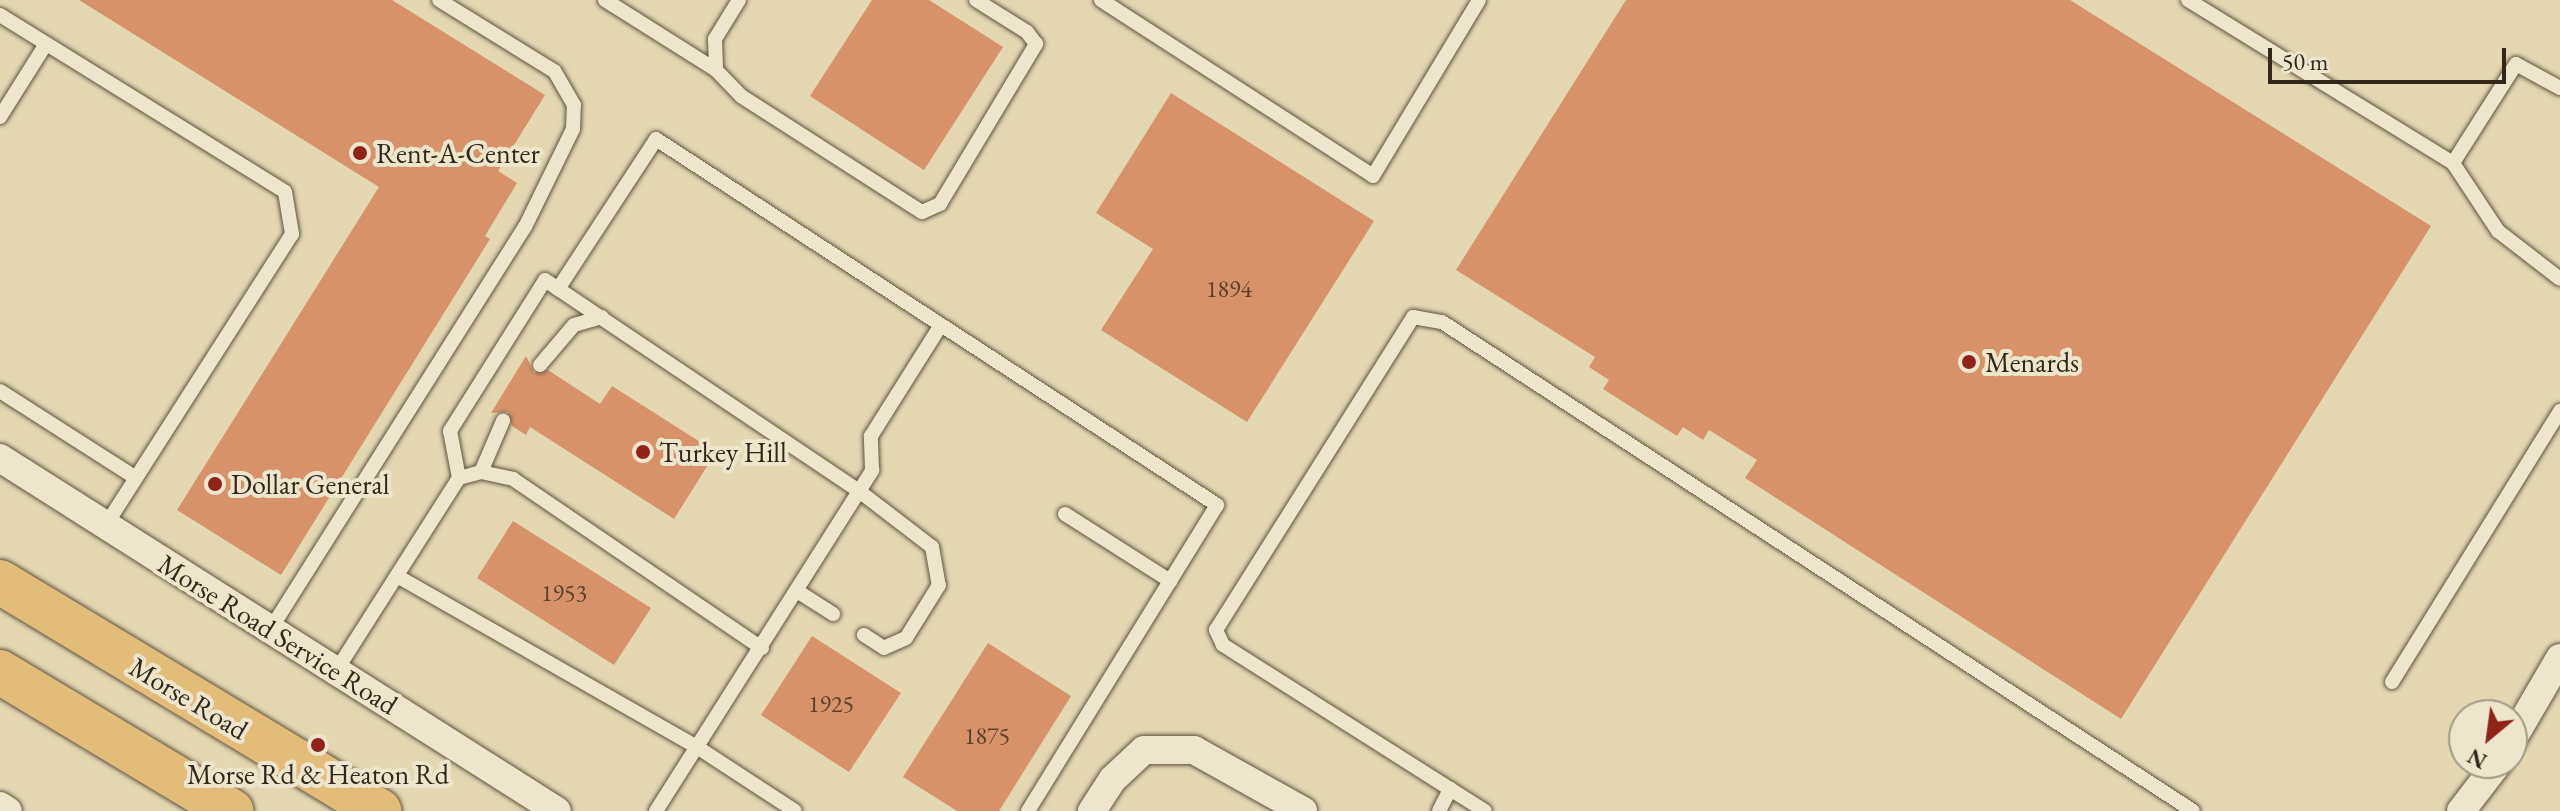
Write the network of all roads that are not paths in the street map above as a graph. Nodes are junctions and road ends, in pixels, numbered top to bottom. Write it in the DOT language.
graph roads {
  1 [pos="439,0"];
  2 [pos="605,0"];
  3 [pos="739,0"];
  4 [pos="976,0"];
  5 [pos="1101,0"];
  6 [pos="1479,0"];
  7 [pos="2188,0"];
  8 [pos="0,15"];
  9 [pos="46,44"];
  10 [pos="716,70"];
  11 [pos="2560,88"];
  12 [pos="0,117"];
  13 [pos="2453,163"];
  14 [pos="2560,279"];
  15 [pos="558,289"];
  16 [pos="602,317"];
  17 [pos="941,325"];
  18 [pos="540,365"];
  19 [pos="0,391"];
  20 [pos="2560,411"];
  21 [pos="503,421"];
  22 [pos="0,458"];
  23 [pos="481,472"];
  24 [pos="136,478"];
  25 [pos="459,478"];
  26 [pos="859,491"];
  27 [pos="1065,514"];
  28 [pos="106,525"];
  29 [pos="397,576"];
  30 [pos="1170,581"];
  31 [pos="0,582"];
  32 [pos="797,591"];
  33 [pos="833,614"];
  34 [pos="270,630"];
  35 [pos="864,635"];
  36 [pos="762,648"];
  37 [pos="336,671"];
  38 [pos="0,672"];
  39 [pos="2557,672"];
  40 [pos="2392,682"];
  41 [pos="2528,716"];
  42 [pos="700,749"];
  43 [pos="2486,779"];
  44 [pos="1450,789"];
  45 [pos="0,806"];
  46 [pos="8,811"];
  47 [pos="231,811"];
  48 [pos="379,811"];
  49 [pos="557,811"];
  50 [pos="656,811"];
  51 [pos="795,811"];
  52 [pos="1028,811"];
  53 [pos="1092,811"];
  54 [pos="1303,811"];
  55 [pos="1439,811"];
  56 [pos="1485,811"];
  57 [pos="2193,811"];
  58 [pos="2461,811"];
  1 -- 34 [label="lane"];
  2 -- 10 [label="lane"];
  3 -- 10 [label="lane"];
  4 -- 10 [label="lane"];
  5 -- 6 [label="lane"];
  7 -- 13 [label="lane"];
  8 -- 9 [label="lane"];
  9 -- 12 [label="lane"];
  9 -- 24 [label="lane"];
  11 -- 13 [label="lane"];
  13 -- 14 [label="lane"];
  15 -- 16 [label="lane"];
  15 -- 17 [label="lane"];
  15 -- 25 [label="lane"];
  16 -- 18 [label="lane"];
  16 -- 26 [label="lane"];
  17 -- 26 [label="lane"];
  17 -- 30 [label="lane"];
  19 -- 24 [label="lane"];
  20 -- 40 [label="lane"];
  21 -- 23 [label="lane"];
  22 -- 28 [label="street, Morse Road Service Road"];
  23 -- 25 [label="lane"];
  23 -- 36 [label="lane"];
  24 -- 28 [label="lane"];
  25 -- 29 [label="lane"];
  26 -- 32 [label="lane"];
  26 -- 35 [label="lane"];
  27 -- 30 [label="lane"];
  28 -- 34 [label="street, Morse Road Service Road"];
  29 -- 37 [label="lane"];
  29 -- 42 [label="lane"];
  30 -- 52 [label="lane"];
  31 -- 48 [label="main road, Morse Road"];
  32 -- 33 [label="lane"];
  32 -- 36 [label="lane"];
  34 -- 37 [label="street, Morse Road Service Road"];
  36 -- 42 [label="lane"];
  37 -- 49 [label="street, Morse Road Service Road"];
  38 -- 47 [label="main road"];
  39 -- 41 [label="street"];
  42 -- 50 [label="lane"];
  42 -- 51 [label="lane"];
  43 -- 58 [label="street"];
  44 -- 55 [label="lane"];
  44 -- 56 [label="lane"];
  44 -- 57 [label="lane"];
  45 -- 46 [label="street"];
  53 -- 54 [label="street"];
}
